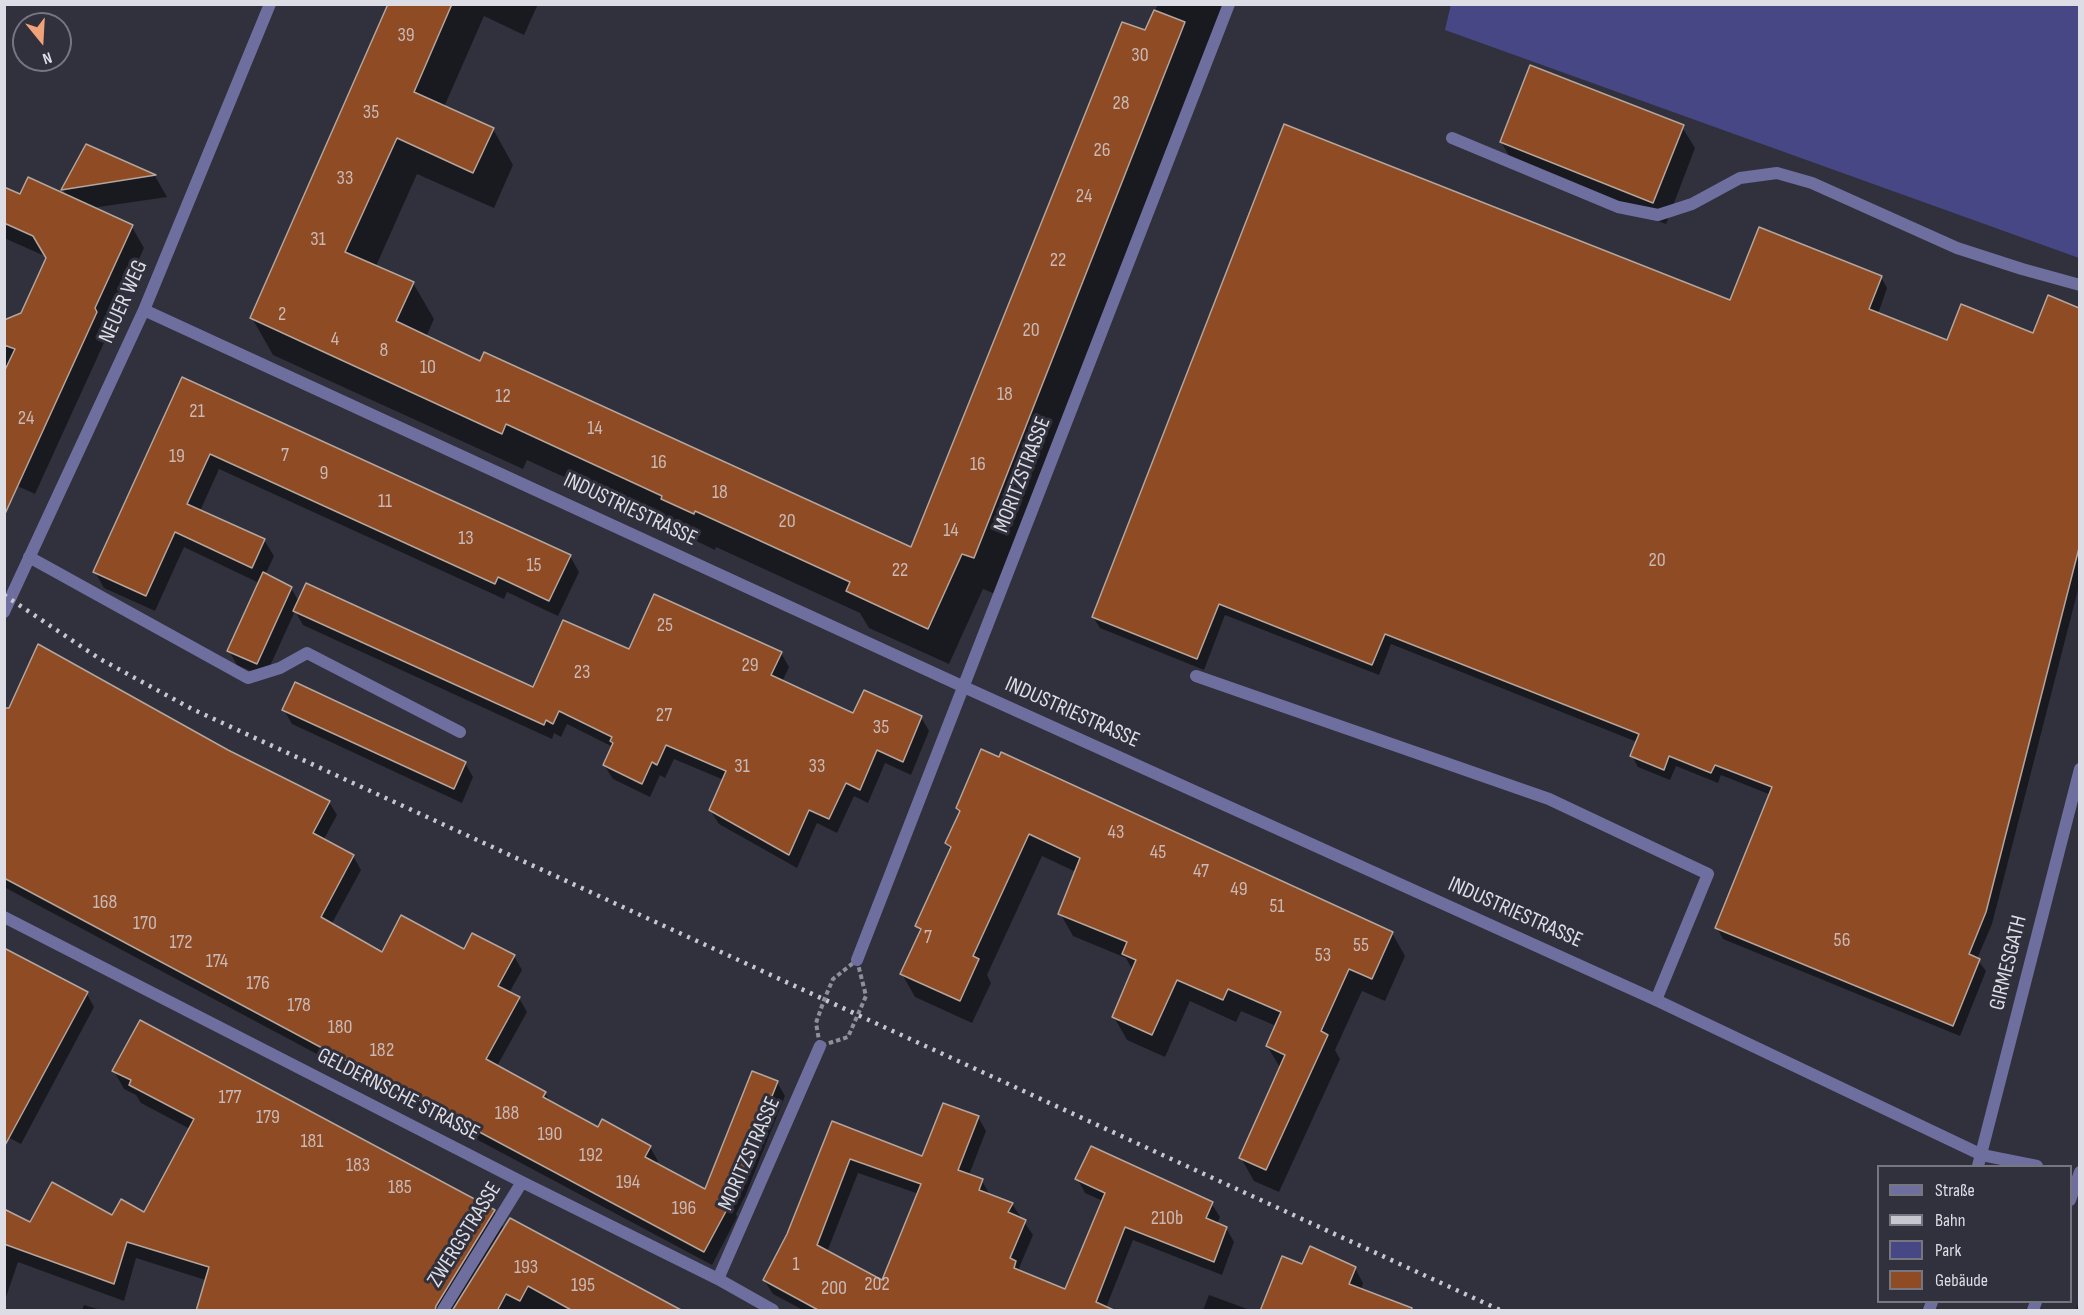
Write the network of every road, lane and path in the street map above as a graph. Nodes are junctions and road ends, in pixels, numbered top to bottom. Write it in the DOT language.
graph roads {
  1 [pos="270,4"];
  2 [pos="1229,4"];
  3 [pos="1452,138"];
  4 [pos="2079,285"];
  5 [pos="144,310"];
  6 [pos="29,557"];
  7 [pos="4,612"];
  8 [pos="1196,676"];
  9 [pos="964,687"];
  10 [pos="460,732"];
  11 [pos="2079,769"];
  12 [pos="4,917"];
  13 [pos="856,960"];
  14 [pos="1656,1000"];
  15 [pos="820,1046"];
  16 [pos="1980,1161"];
  17 [pos="2018,1165"];
  18 [pos="2077,1174"];
  19 [pos="522,1182"];
  20 [pos="2072,1193"];
  21 [pos="717,1280"];
  22 [pos="443,1311"];
  23 [pos="772,1311"];
  1 -- 5 [label="street, NEUER WEG"];
  2 -- 9 [label="street, MORITZSTRASSE"];
  3 -- 4 [label="street"];
  5 -- 6 [label="street, NEUER WEG"];
  5 -- 9 [label="street, INDUSTRIESTRASSE"];
  6 -- 7 [label="street, NEUER WEG"];
  6 -- 10 [label="street"];
  8 -- 14 [label="street"];
  9 -- 13 [label="street, MORITZSTRASSE"];
  9 -- 14 [label="street, INDUSTRIESTRASSE"];
  11 -- 16 [label="street, GIRMESGATH"];
  12 -- 19 [label="street, GELDERNSCHE STRASSE"];
  13 -- 15 [label="path"];
  13 -- 15 [label="path"];
  14 -- 16 [label="street, INDUSTRIESTRASSE"];
  15 -- 21 [label="street, MORITZSTRASSE"];
  16 -- 17 [label="street, INDUSTRIESTRASSE"];
  18 -- 20 [label="street"];
  19 -- 21 [label="street, GELDERNSCHE STRASSE"];
  19 -- 22 [label="street, ZWERGSTRASSE"];
  21 -- 23 [label="street, GELDERNSCHE STRASSE"];
}
